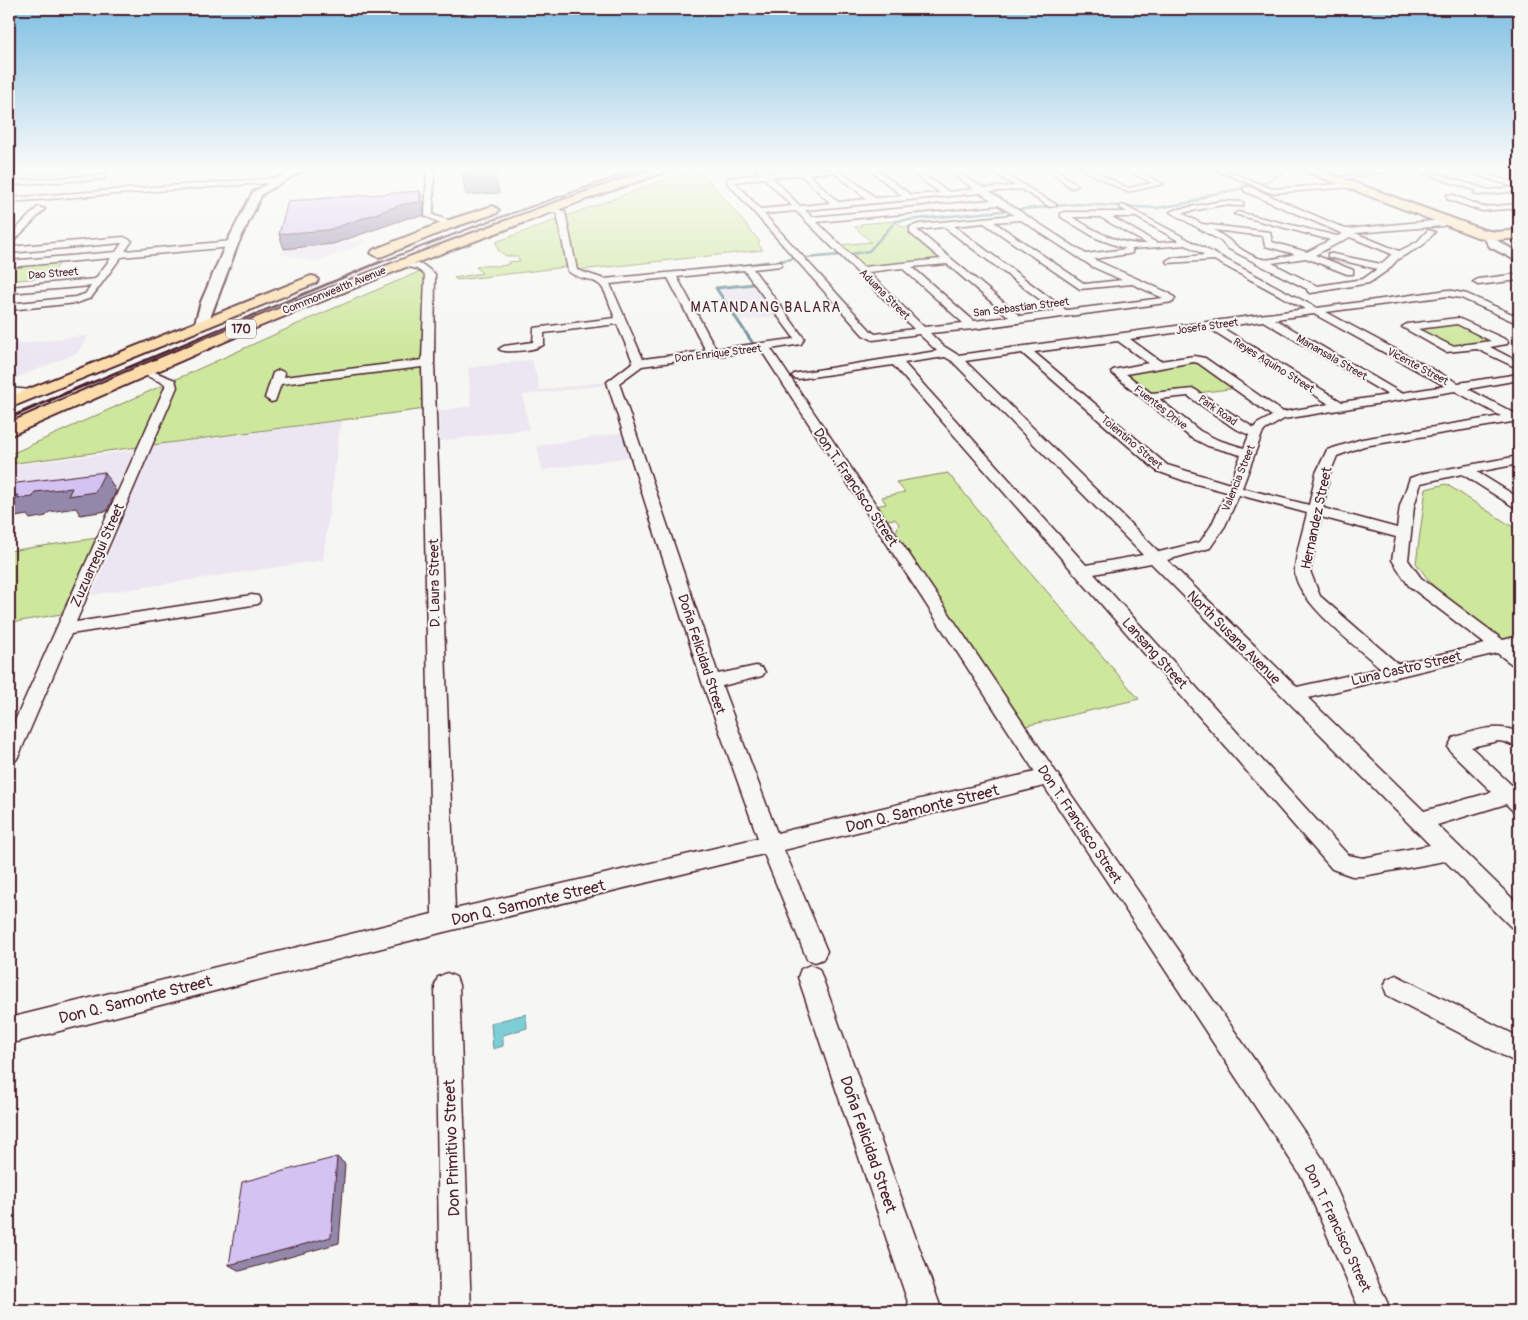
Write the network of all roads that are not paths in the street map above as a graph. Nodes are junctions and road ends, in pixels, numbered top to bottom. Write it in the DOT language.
graph roads {
  1 [pos="20,230"];
  2 [pos="239,230"];
  3 [pos="436,230"];
  4 [pos="491,230"];
  5 [pos="565,230"];
  6 [pos="773,230"];
  7 [pos="821,230"];
  8 [pos="913,230"];
  9 [pos="953,230"];
  10 [pos="999,230"];
  11 [pos="1042,230"];
  12 [pos="1088,230"];
  13 [pos="1127,230"];
  14 [pos="1165,230"];
  15 [pos="1207,230"];
  16 [pos="1242,230"];
  17 [pos="1305,230"];
  18 [pos="1342,230"];
  19 [pos="1372,230"];
  20 [pos="1479,230"];
  21 [pos="1481,230"];
  22 [pos="1503,230"];
  23 [pos="1347,232"];
  24 [pos="1431,232"];
  25 [pos="1488,232"];
  26 [pos="1519,234"];
  27 [pos="1337,238"];
  28 [pos="9,241"];
  29 [pos="1188,242"];
  30 [pos="232,244"];
  31 [pos="1154,245"];
  32 [pos="1271,246"];
  33 [pos="1131,249"];
  34 [pos="9,250"];
  35 [pos="1241,252"];
  36 [pos="1312,253"];
  37 [pos="119,254"];
  38 [pos="1399,254"];
  39 [pos="1215,257"];
  40 [pos="365,258"];
  41 [pos="1086,258"];
  42 [pos="1519,258"];
  43 [pos="947,261"];
  44 [pos="1171,262"];
  45 [pos="1263,262"];
  46 [pos="403,263"];
  47 [pos="9,264"];
  48 [pos="778,264"];
  49 [pos="1328,264"];
  50 [pos="904,265"];
  51 [pos="746,267"];
  52 [pos="1385,268"];
  53 [pos="861,270"];
  54 [pos="1283,272"];
  55 [pos="1350,272"];
  56 [pos="329,273"];
  57 [pos="671,275"];
  58 [pos="1519,277"];
  59 [pos="1135,281"];
  60 [pos="99,282"];
  61 [pos="604,282"];
  62 [pos="1478,282"];
  63 [pos="9,290"];
  64 [pos="1388,301"];
  65 [pos="9,307"];
  66 [pos="1316,311"];
  67 [pos="1065,314"];
  68 [pos="1266,318"];
  69 [pos="622,320"];
  70 [pos="1019,320"];
  71 [pos="1519,321"];
  72 [pos="202,323"];
  73 [pos="1432,323"];
  74 [pos="1211,325"];
  75 [pos="973,326"];
  76 [pos="923,332"];
  77 [pos="1120,337"];
  78 [pos="1479,346"];
  79 [pos="764,347"];
  80 [pos="504,349"];
  81 [pos="1026,350"];
  82 [pos="714,354"];
  83 [pos="952,356"];
  84 [pos="896,361"];
  85 [pos="428,363"];
  86 [pos="639,363"];
  87 [pos="1158,365"];
  88 [pos="1519,366"];
  89 [pos="142,370"];
  90 [pos="798,376"];
  91 [pos="1519,377"];
  92 [pos="1457,387"];
  93 [pos="9,392"];
  94 [pos="31,394"];
  95 [pos="1398,396"];
  96 [pos="1149,397"];
  97 [pos="271,398"];
  98 [pos="9,403"];
  99 [pos="1338,405"];
  100 [pos="1281,416"];
  101 [pos="1517,419"];
  102 [pos="9,430"];
  103 [pos="1256,434"];
  104 [pos="1247,453"];
  105 [pos="1519,460"];
  106 [pos="1464,470"];
  107 [pos="1235,489"];
  108 [pos="1519,504"];
  109 [pos="1315,511"];
  110 [pos="1404,534"];
  111 [pos="1155,557"];
  112 [pos="1082,571"];
  113 [pos="252,600"];
  114 [pos="64,629"];
  115 [pos="1519,642"];
  116 [pos="1501,646"];
  117 [pos="1519,661"];
  118 [pos="1395,671"];
  119 [pos="756,672"];
  120 [pos="711,682"];
  121 [pos="1293,695"];
  122 [pos="1519,741"];
  123 [pos="9,756"];
  124 [pos="1049,777"];
  125 [pos="1514,800"];
  126 [pos="1420,821"];
  127 [pos="771,844"];
  128 [pos="1450,851"];
  129 [pos="1519,920"];
  130 [pos="444,922"];
  131 [pos="446,985"];
  132 [pos="1396,987"];
  133 [pos="9,1031"];
  134 [pos="1519,1051"];
  135 [pos="456,1311"];
  136 [pos="927,1311"];
  137 [pos="1376,1311"];
  1 -- 28 [label="street"];
  2 -- 30 [label="street"];
  3 -- 40 [label="main road, Commonwealth Avenue"];
  4 -- 46 [label="main road, Commonwealth Avenue / 170"];
  5 -- 61 [label="street"];
  6 -- 76 [label="street, San Sebastian Street"];
  7 -- 53 [label="street, Aduana Street"];
  8 -- 43 [label="street"];
  9 -- 67 [label="street"];
  10 -- 59 [label="street"];
  11 -- 41 [label="street"];
  12 -- 33 [label="street"];
  13 -- 31 [label="street"];
  14 -- 29 [label="street, Vicente Street"];
  15 -- 35 [label="street"];
  16 -- 32 [label="street"];
  17 -- 27 [label="street"];
  18 -- 23 [label="street"];
  19 -- 23 [label="street"];
  20 -- 25 [label="main road"];
  21 -- 25 [label="main road"];
  22 -- 25 [label="main road"];
  23 -- 27 [label="street"];
  23 -- 38 [label="street"];
  24 -- 38 [label="street"];
  25 -- 26 [label="main road"];
  25 -- 42 [label="street"];
  27 -- 36 [label="street"];
  29 -- 31 [label="street"];
  29 -- 39 [label="street, Vicente Street"];
  30 -- 37 [label="street"];
  30 -- 72 [label="street"];
  31 -- 33 [label="street"];
  32 -- 35 [label="street"];
  32 -- 36 [label="street"];
  33 -- 41 [label="street"];
  34 -- 37 [label="street"];
  35 -- 45 [label="street"];
  36 -- 45 [label="street"];
  36 -- 49 [label="street"];
  36 -- 52 [label="street"];
  37 -- 47 [label="street"];
  37 -- 60 [label="street"];
  38 -- 52 [label="street"];
  39 -- 44 [label="street"];
  39 -- 66 [label="street, Vicente Street"];
  41 -- 59 [label="street"];
  43 -- 50 [label="street"];
  43 -- 70 [label="street"];
  45 -- 54 [label="street"];
  46 -- 85 [label="street, D. Laura Street"];
  46 -- 89 [label="main road, Commonwealth Avenue / 170"];
  48 -- 51 [label="street"];
  49 -- 54 [label="street"];
  49 -- 55 [label="street"];
  50 -- 53 [label="street"];
  50 -- 75 [label="street"];
  51 -- 57 [label="street"];
  51 -- 79 [label="street, Don Enrique Street"];
  52 -- 54 [label="street"];
  53 -- 76 [label="street, Aduana Street"];
  56 -- 72 [label="main road, Commonwealth Avenue / 170"];
  57 -- 61 [label="street"];
  57 -- 82 [label="street"];
  58 -- 62 [label="street"];
  59 -- 67 [label="street, San Sebastian Street"];
  60 -- 63 [label="street, Dao Street"];
  60 -- 65 [label="street"];
  61 -- 69 [label="street"];
  64 -- 66 [label="street, Josefa Street"];
  64 -- 71 [label="street, Josefa Street"];
  64 -- 73 [label="street"];
  66 -- 68 [label="street, Josefa Street"];
  66 -- 92 [label="street, Vicente Street"];
  67 -- 70 [label="street, San Sebastian Street"];
  68 -- 74 [label="street, Josefa Street"];
  68 -- 95 [label="street, Manansala Street"];
  69 -- 80 [label="street"];
  69 -- 86 [label="street"];
  70 -- 75 [label="street, San Sebastian Street"];
  72 -- 94 [label="main road, Commonwealth Avenue / 170"];
  73 -- 78 [label="street"];
  73 -- 78 [label="street"];
  74 -- 77 [label="street, Josefa Street"];
  74 -- 99 [label="street, Reyes Aquino Street"];
  75 -- 76 [label="street, San Sebastian Street"];
  76 -- 83 [label="street, Aduana Street"];
  77 -- 81 [label="street, Josefa Street"];
  77 -- 87 [label="street"];
  78 -- 88 [label="street"];
  79 -- 82 [label="street, Don Enrique Street"];
  79 -- 124 [label="street, Don T. Francisco Street"];
  81 -- 83 [label="street, Josefa Street"];
  81 -- 107 [label="street, Tolentino Street"];
  82 -- 86 [label="street, Don Enrique Street"];
  83 -- 84 [label="street, Josefa Street"];
  83 -- 111 [label="street, North Susana Avenue"];
  84 -- 90 [label="street, Josefa Street"];
  84 -- 112 [label="street, Lansang Street"];
  85 -- 97 [label="street"];
  85 -- 130 [label="street, D. Laura Street"];
  86 -- 120 [label="street, Doña Felicidad Street"];
  87 -- 96 [label="street, Fuentes Drive"];
  87 -- 100 [label="street, Fuentes Drive"];
  89 -- 102 [label="main road, Commonwealth Avenue / 170"];
  89 -- 114 [label="street, Zuzuarregui Street"];
  91 -- 92 [label="street, Valencia Street"];
  92 -- 95 [label="street, Valencia Street"];
  92 -- 101 [label="street, Vicente Street"];
  93 -- 94 [label="street"];
  94 -- 98 [label="main road, Commonwealth Avenue / 170"];
  95 -- 99 [label="street, Valencia Street"];
  96 -- 103 [label="street, Park Road"];
  96 -- 104 [label="street, Fuentes Drive"];
  99 -- 100 [label="street, Valencia Street"];
  100 -- 103 [label="street, Valencia Street"];
  101 -- 109 [label="street, Hernandez Street"];
  103 -- 104 [label="street, Valencia Street"];
  104 -- 107 [label="street, Valencia Street"];
  105 -- 106 [label="street"];
  106 -- 108 [label="street"];
  106 -- 110 [label="street"];
  107 -- 109 [label="street, Tolentino Street"];
  107 -- 111 [label="street, Valencia Street"];
  109 -- 110 [label="street, Tolentino Street"];
  109 -- 118 [label="street, Hernandez Street"];
  110 -- 116 [label="street"];
  111 -- 112 [label="street, Valencia Street"];
  111 -- 121 [label="street, North Susana Avenue"];
  112 -- 128 [label="street, Lansang Street"];
  113 -- 114 [label="street"];
  114 -- 123 [label="street, Zuzuarregui Street"];
  115 -- 116 [label="street, Luna Castro Street"];
  116 -- 117 [label="street"];
  116 -- 118 [label="street, Luna Castro Street"];
  118 -- 121 [label="street, Luna Castro Street"];
  119 -- 120 [label="street"];
  120 -- 127 [label="street, Doña Felicidad Street"];
  121 -- 126 [label="street, North Susana Avenue"];
  122 -- 125 [label="street"];
  124 -- 127 [label="street, Don Q. Samonte Street"];
  124 -- 137 [label="street, Don T. Francisco Street"];
  125 -- 126 [label="street"];
  126 -- 128 [label="street, North Susana Avenue"];
  127 -- 130 [label="street, Don Q. Samonte Street"];
  127 -- 136 [label="street, Doña Felicidad Street"];
  128 -- 129 [label="street, North Susana Avenue"];
  130 -- 133 [label="street, Don Q. Samonte Street"];
  131 -- 135 [label="street, Don Primitivo Street"];
  132 -- 134 [label="street"];
}
